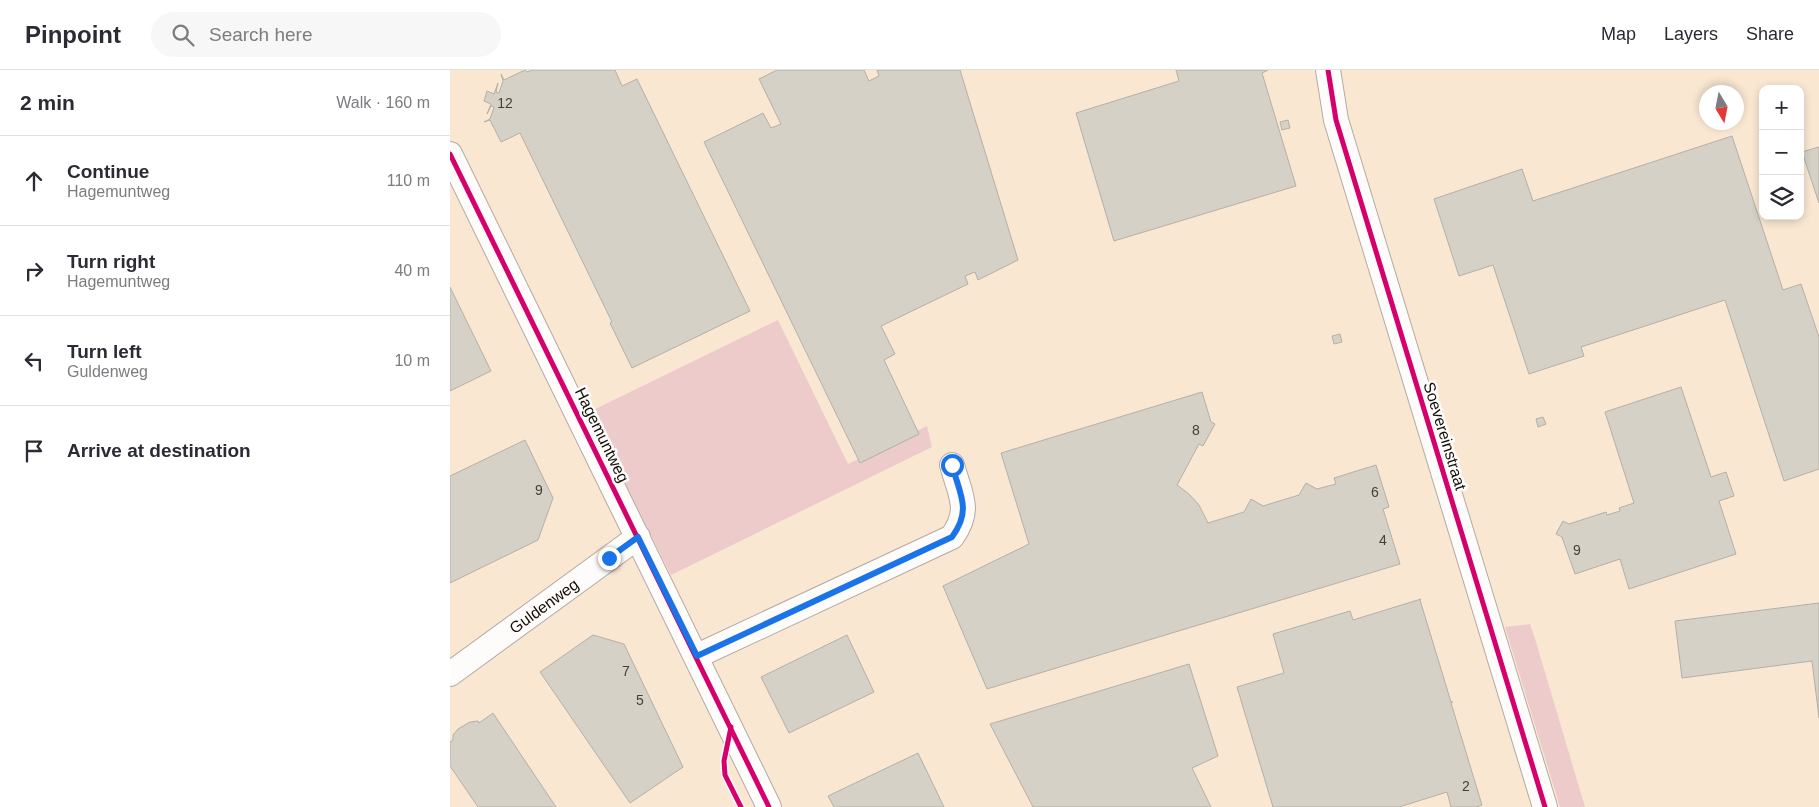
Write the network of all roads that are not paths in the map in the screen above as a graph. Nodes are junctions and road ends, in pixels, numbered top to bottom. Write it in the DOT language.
graph roads {
  1 [pos="1328,70"];
  2 [pos="450,154"];
  3 [pos="952,465"];
  4 [pos="638,537"];
  5 [pos="697,656"];
  6 [pos="450,674"];
  7 [pos="770,807"];
  8 [pos="1545,807"];
  1 -- 8 [label="street, Soevereinstraat"];
  2 -- 4 [label="street, Hagemuntweg"];
  3 -- 5 [label="street"];
  4 -- 5 [label="street, Hagemuntweg"];
  4 -- 6 [label="street, Guldenweg"];
  5 -- 7 [label="street, Hagemuntweg"];
}
